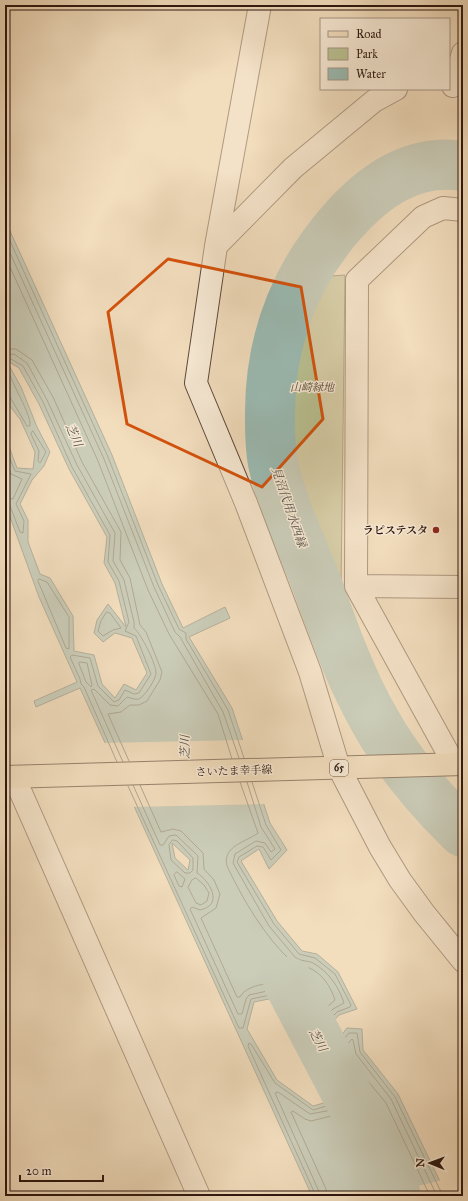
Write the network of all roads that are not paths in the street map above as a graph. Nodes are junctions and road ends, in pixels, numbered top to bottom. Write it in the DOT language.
graph roads {
  1 [pos="260,5"];
  2 [pos="463,53"];
  3 [pos="455,87"];
  4 [pos="394,90"];
  5 [pos="463,210"];
  6 [pos="216,246"];
  7 [pos="356,586"];
  8 [pos="463,586"];
  9 [pos="450,764"];
  10 [pos="339,768"];
  11 [pos="9,777"];
  12 [pos="463,960"];
  13 [pos="199,1196"];
  1 -- 6 [label="street"];
  2 -- 3 [label="street"];
  4 -- 6 [label="street"];
  5 -- 7 [label="street"];
  6 -- 10 [label="street"];
  7 -- 8 [label="street"];
  7 -- 9 [label="street"];
  9 -- 10 [label="main road, さいたま幸手線 / 65"];
  10 -- 11 [label="main road, さいたま幸手線 / 65"];
  10 -- 12 [label="street"];
  11 -- 13 [label="street"];
}
